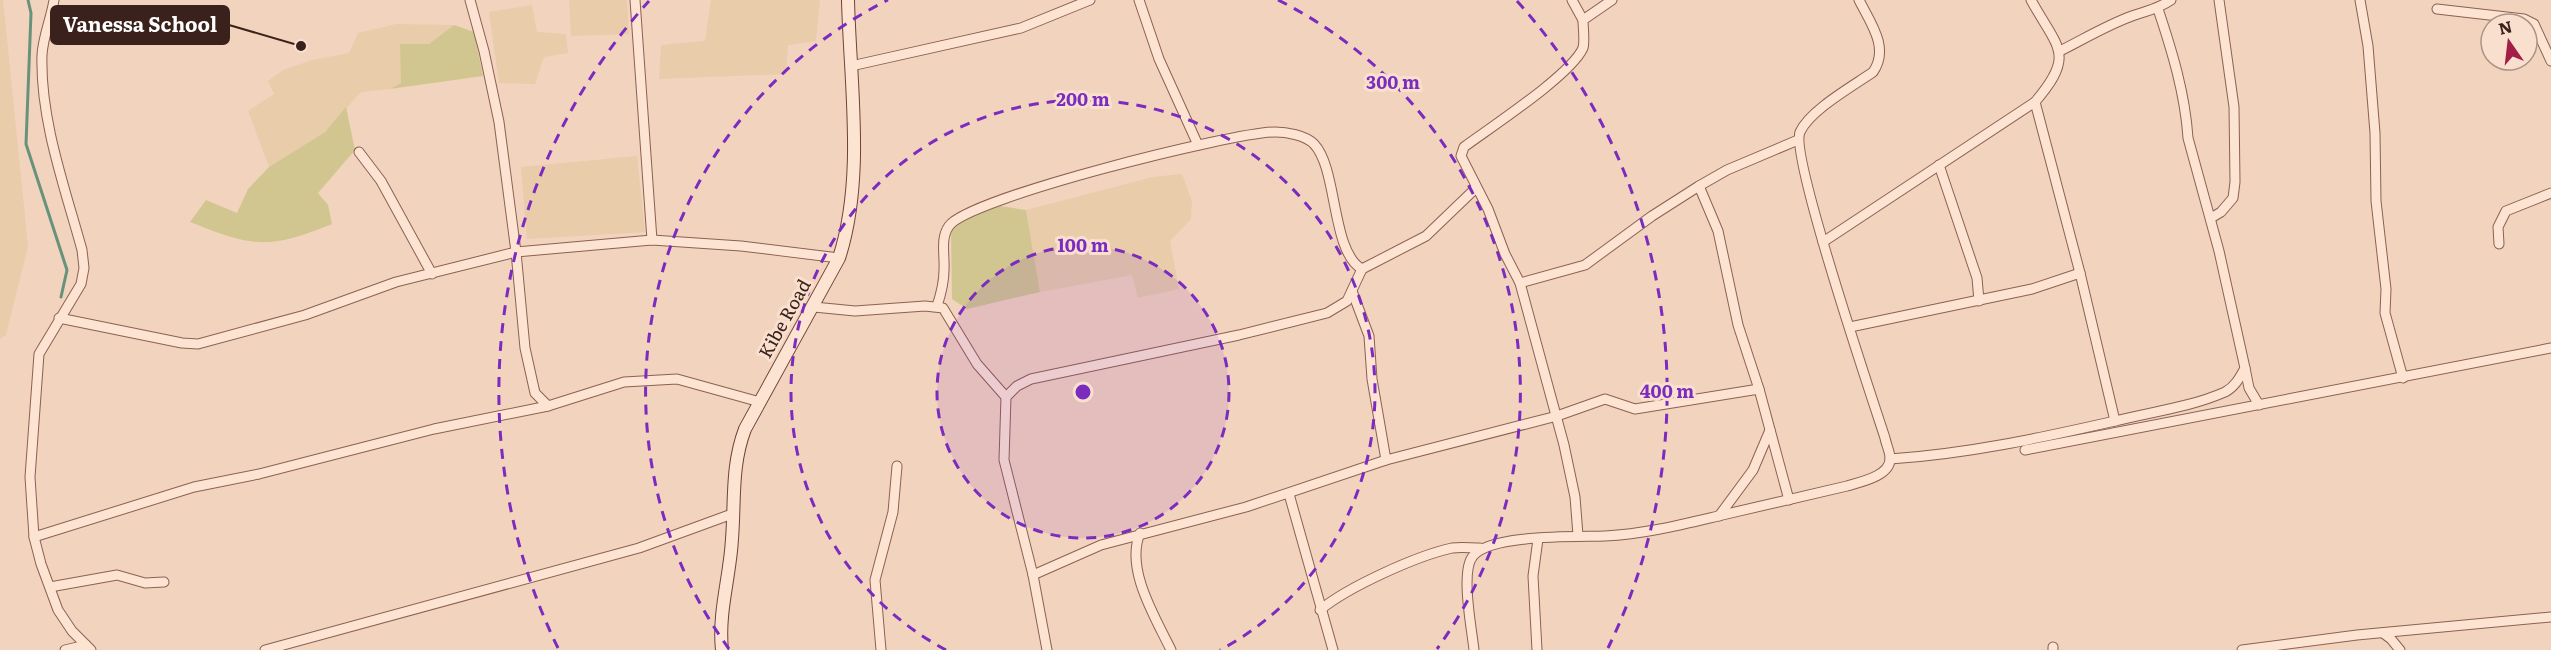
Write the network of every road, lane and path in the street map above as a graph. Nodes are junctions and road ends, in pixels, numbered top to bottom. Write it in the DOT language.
graph roads {
  1 [pos="54,0"];
  2 [pos="470,0"];
  3 [pos="635,0"];
  4 [pos="848,0"];
  5 [pos="1090,0"];
  6 [pos="1139,0"];
  7 [pos="1572,0"];
  8 [pos="1612,0"];
  9 [pos="1859,0"];
  10 [pos="2031,0"];
  11 [pos="2171,0"];
  12 [pos="2219,0"];
  13 [pos="2360,0"];
  14 [pos="2158,9"];
  15 [pos="2437,9"];
  16 [pos="1583,20"];
  17 [pos="2060,51"];
  18 [pos="2551,62"];
  19 [pos="851,66"];
  20 [pos="2035,102"];
  21 [pos="1798,140"];
  22 [pos="1198,145"];
  23 [pos="359,152"];
  24 [pos="1939,165"];
  25 [pos="1700,186"];
  26 [pos="1476,188"];
  27 [pos="2551,193"];
  28 [pos="2211,218"];
  29 [pos="652,240"];
  30 [pos="1823,242"];
  31 [pos="2499,244"];
  32 [pos="516,252"];
  33 [pos="838,258"];
  34 [pos="1362,269"];
  35 [pos="2080,273"];
  36 [pos="432,274"];
  37 [pos="1520,283"];
  38 [pos="1352,291"];
  39 [pos="1979,301"];
  40 [pos="937,306"];
  41 [pos="814,307"];
  42 [pos="59,318"];
  43 [pos="1850,327"];
  44 [pos="2551,348"];
  45 [pos="2245,368"];
  46 [pos="2403,378"];
  47 [pos="1759,389"];
  48 [pos="535,393"];
  49 [pos="1006,397"];
  50 [pos="760,402"];
  51 [pos="2259,405"];
  52 [pos="548,406"];
  53 [pos="2178,407"];
  54 [pos="527,411"];
  55 [pos="2214,413"];
  56 [pos="1557,416"];
  57 [pos="2115,421"];
  58 [pos="1770,430"];
  59 [pos="2025,450"];
  60 [pos="1890,459"];
  61 [pos="1386,460"];
  62 [pos="897,466"];
  63 [pos="1289,494"];
  64 [pos="1789,500"];
  65 [pos="732,514"];
  66 [pos="1719,516"];
  67 [pos="1140,533"];
  68 [pos="1578,535"];
  69 [pos="33,537"];
  70 [pos="1538,539"];
  71 [pos="1480,548"];
  72 [pos="1033,575"];
  73 [pos="164,582"];
  74 [pos="50,587"];
  75 [pos="1320,610"];
  76 [pos="2551,617"];
  77 [pos="2383,633"];
  78 [pos="89,647"];
  79 [pos="1046,649"];
  80 [pos="65,650"];
  81 [pos="265,650"];
  82 [pos="722,650"];
  83 [pos="881,650"];
  84 [pos="1171,650"];
  85 [pos="1333,650"];
  86 [pos="1474,650"];
  87 [pos="1536,650"];
  88 [pos="2242,650"];
  89 [pos="2400,650"];
  1 -- 42 [label="street"];
  2 -- 32 [label="street"];
  3 -- 29 [label="street"];
  4 -- 19 [label="street, Kibe Road"];
  5 -- 19 [label="street"];
  6 -- 22 [label="street"];
  7 -- 16 [label="street"];
  8 -- 16 [label="street"];
  9 -- 21 [label="street"];
  10 -- 17 [label="street"];
  11 -- 14 [label="street"];
  12 -- 28 [label="street"];
  13 -- 46 [label="street"];
  14 -- 17 [label="street"];
  14 -- 28 [label="street"];
  15 -- 18 [label="street"];
  16 -- 26 [label="street"];
  17 -- 20 [label="street"];
  19 -- 33 [label="street, Kibe Road"];
  20 -- 24 [label="street"];
  20 -- 35 [label="street"];
  21 -- 25 [label="street"];
  21 -- 30 [label="street"];
  22 -- 34 [label="street"];
  22 -- 40 [label="street"];
  23 -- 36 [label="street"];
  24 -- 30 [label="street"];
  24 -- 39 [label="street"];
  25 -- 37 [label="street"];
  25 -- 47 [label="street"];
  26 -- 34 [label="street"];
  26 -- 37 [label="street"];
  27 -- 31 [label="street"];
  28 -- 45 [label="street"];
  29 -- 32 [label="street"];
  29 -- 33 [label="street"];
  30 -- 43 [label="street"];
  32 -- 36 [label="street"];
  32 -- 48 [label="street"];
  33 -- 41 [label="street, Kibe Road"];
  34 -- 38 [label="street"];
  35 -- 39 [label="street"];
  35 -- 57 [label="street"];
  36 -- 42 [label="street"];
  37 -- 56 [label="street"];
  38 -- 49 [label="street"];
  38 -- 61 [label="street"];
  39 -- 43 [label="street"];
  40 -- 41 [label="street"];
  40 -- 49 [label="street"];
  41 -- 50 [label="street, Kibe Road"];
  42 -- 69 [label="street"];
  43 -- 60 [label="street"];
  44 -- 46 [label="street"];
  45 -- 51 [label="street"];
  45 -- 53 [label="street"];
  46 -- 51 [label="street"];
  47 -- 56 [label="street"];
  47 -- 58 [label="street"];
  48 -- 52 [label="street"];
  48 -- 54 [label="street"];
  49 -- 72 [label="street"];
  50 -- 52 [label="street"];
  50 -- 65 [label="street, Kibe Road"];
  51 -- 55 [label="street"];
  52 -- 54 [label="street"];
  53 -- 55 [label="street"];
  53 -- 57 [label="street"];
  54 -- 69 [label="street"];
  55 -- 59 [label="street"];
  56 -- 61 [label="street"];
  56 -- 68 [label="street"];
  57 -- 60 [label="street"];
  58 -- 64 [label="street"];
  58 -- 66 [label="street"];
  60 -- 64 [label="street"];
  61 -- 63 [label="street"];
  62 -- 83 [label="street"];
  63 -- 67 [label="street"];
  63 -- 75 [label="street"];
  64 -- 66 [label="street"];
  65 -- 81 [label="street"];
  65 -- 82 [label="street, Kibe Road"];
  66 -- 68 [label="street"];
  67 -- 72 [label="street"];
  67 -- 84 [label="street"];
  68 -- 70 [label="street"];
  69 -- 74 [label="street"];
  70 -- 71 [label="street"];
  70 -- 87 [label="street"];
  71 -- 75 [label="street"];
  71 -- 86 [label="street"];
  72 -- 79 [label="street"];
  73 -- 74 [label="street"];
  74 -- 78 [label="street"];
  75 -- 85 [label="street"];
  76 -- 77 [label="street"];
  77 -- 88 [label="street"];
  77 -- 89 [label="street"];
  78 -- 80 [label="street"];
}
